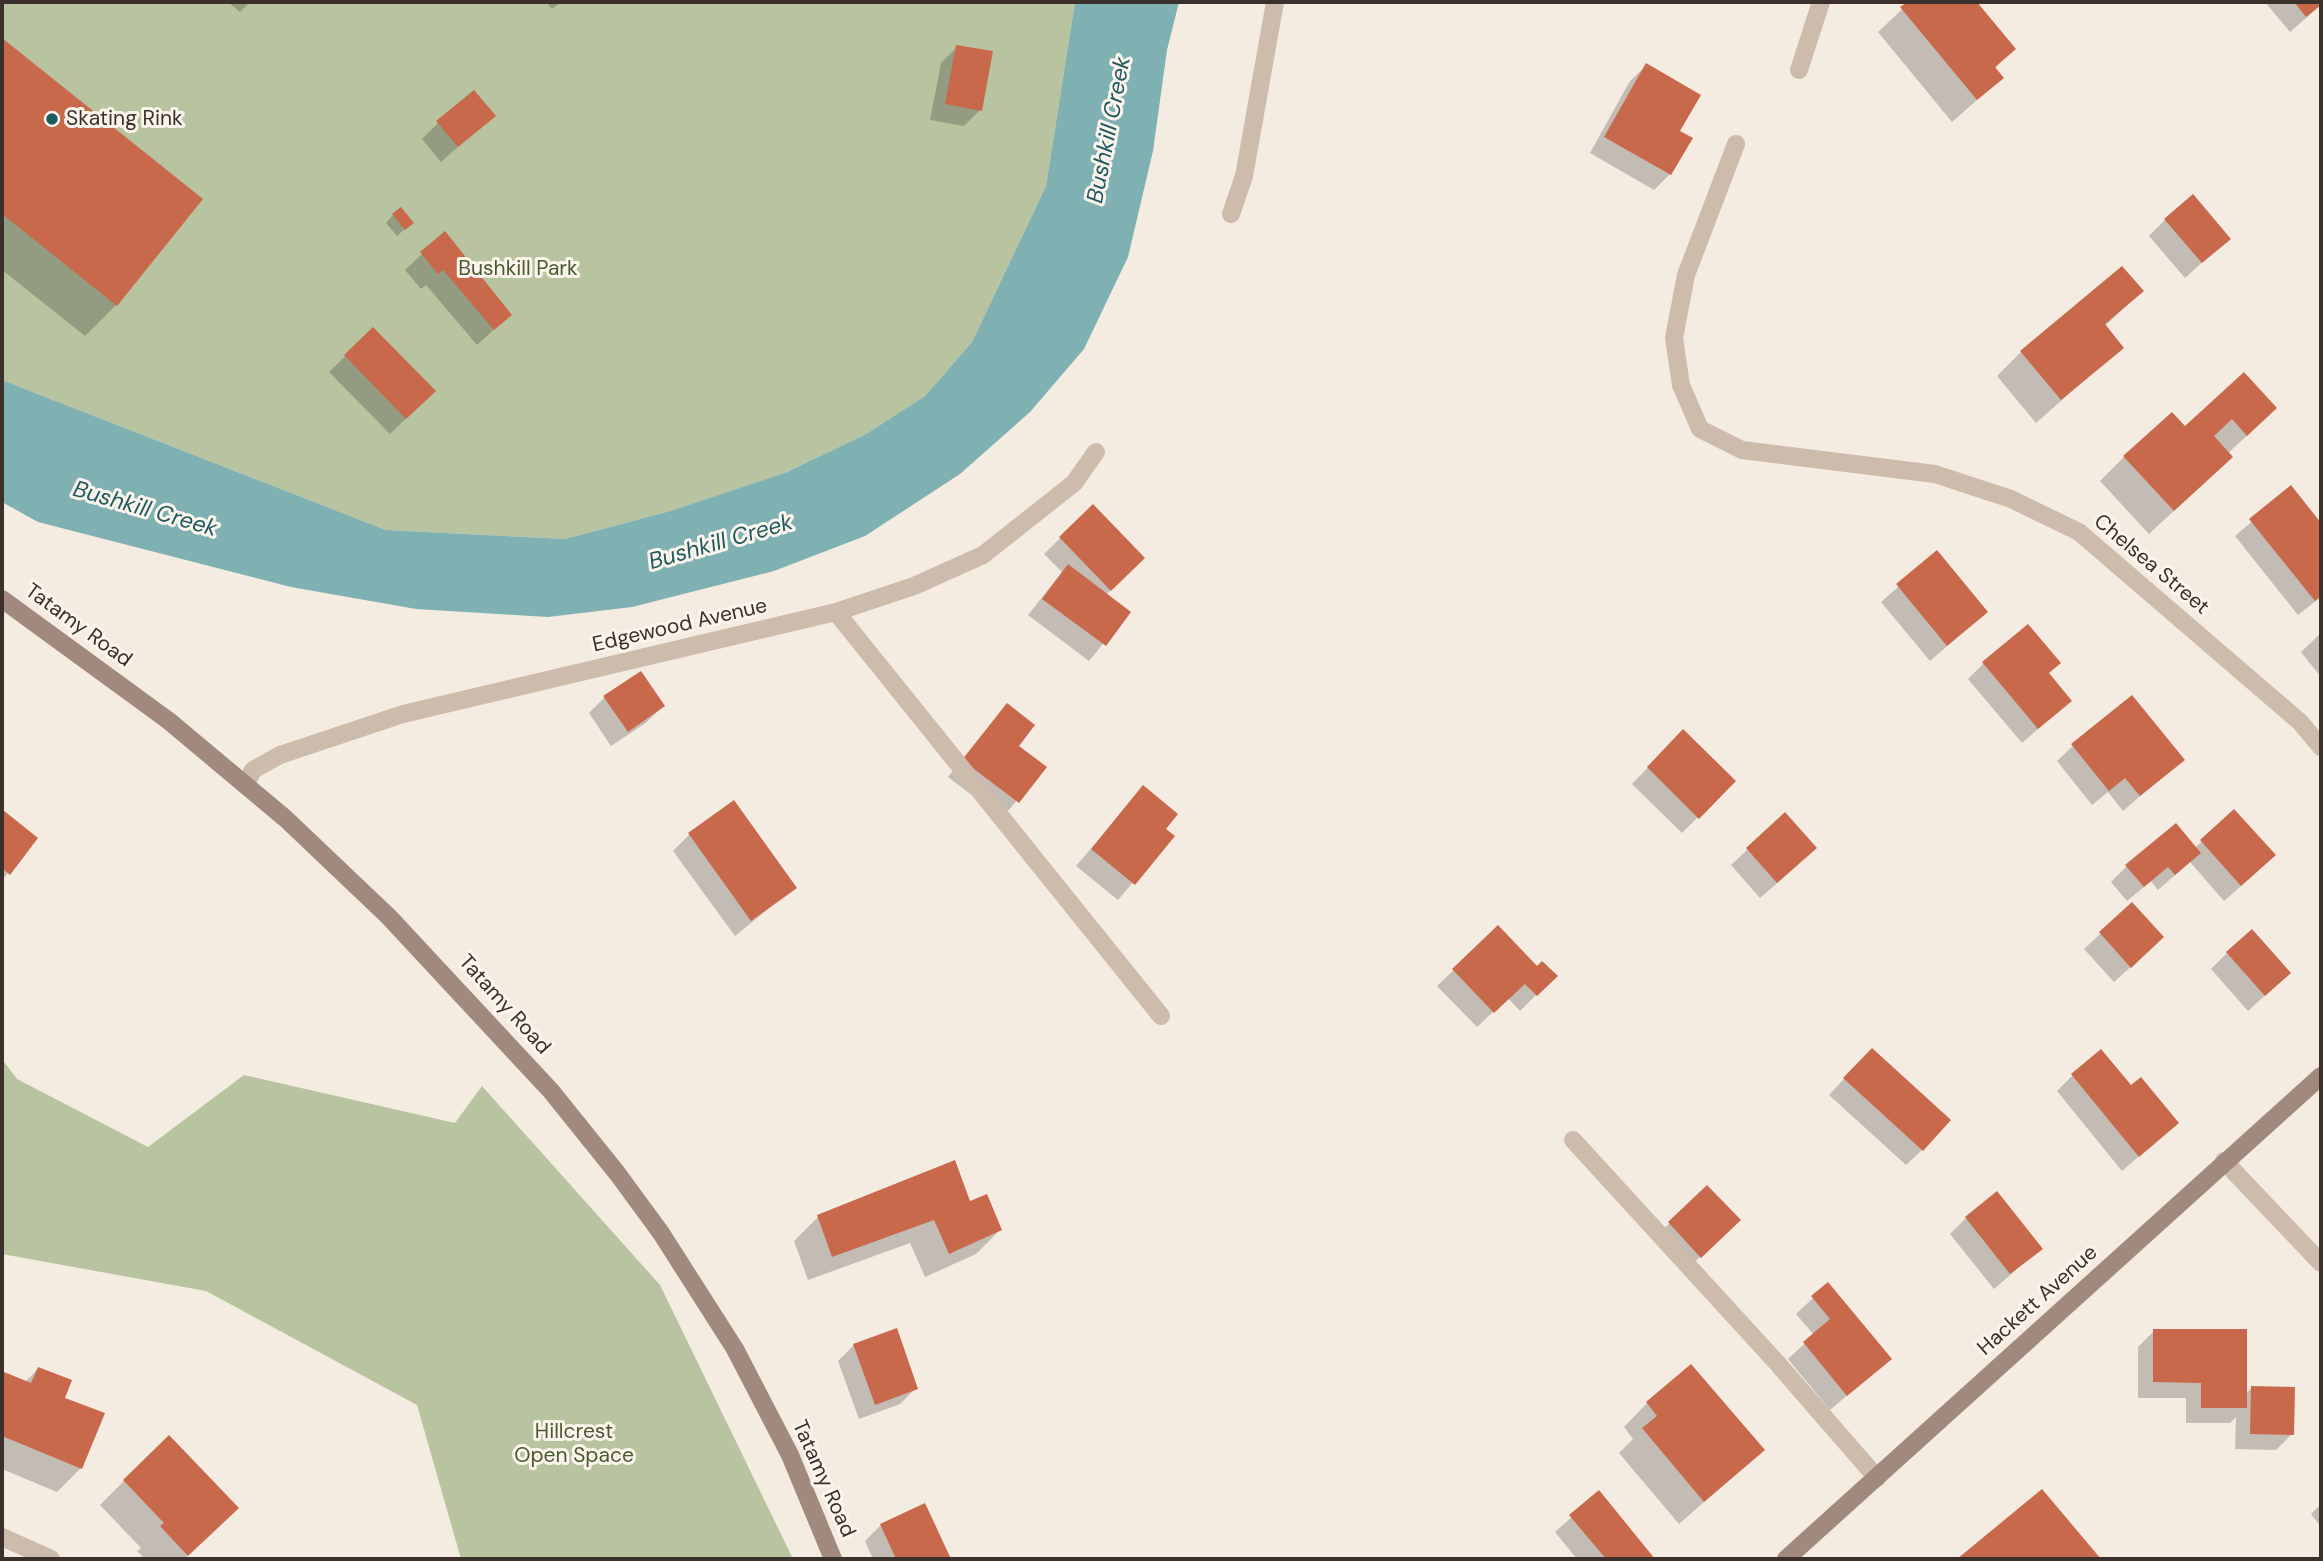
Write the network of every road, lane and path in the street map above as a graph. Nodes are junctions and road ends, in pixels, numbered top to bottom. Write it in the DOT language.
graph roads {
  1 [pos="1275,2"];
  2 [pos="1821,2"];
  3 [pos="1799,70"];
  4 [pos="1736,144"];
  5 [pos="1231,214"];
  6 [pos="1096,452"];
  7 [pos="2,599"];
  8 [pos="836,612"];
  9 [pos="2321,747"];
  10 [pos="246,784"];
  11 [pos="1161,1016"];
  12 [pos="2321,1076"];
  13 [pos="1573,1140"];
  14 [pos="2224,1161"];
  15 [pos="2321,1263"];
  16 [pos="1877,1478"];
  17 [pos="2,1537"];
  18 [pos="51,1559"];
  19 [pos="833,1559"];
  20 [pos="1786,1559"];
  1 -- 5 [label="street"];
  2 -- 3 [label="street"];
  4 -- 9 [label="street, Chelsea Street"];
  6 -- 8 [label="street, Edgewood Avenue"];
  7 -- 10 [label="main road, Tatamy Road"];
  8 -- 10 [label="street, Edgewood Avenue"];
  8 -- 11 [label="street"];
  10 -- 19 [label="main road, Tatamy Road"];
  12 -- 14 [label="main road, Hackett Avenue"];
  13 -- 16 [label="street"];
  14 -- 15 [label="street"];
  14 -- 16 [label="main road, Hackett Avenue"];
  16 -- 20 [label="main road, Hackett Avenue"];
  17 -- 18 [label="street"];
}
